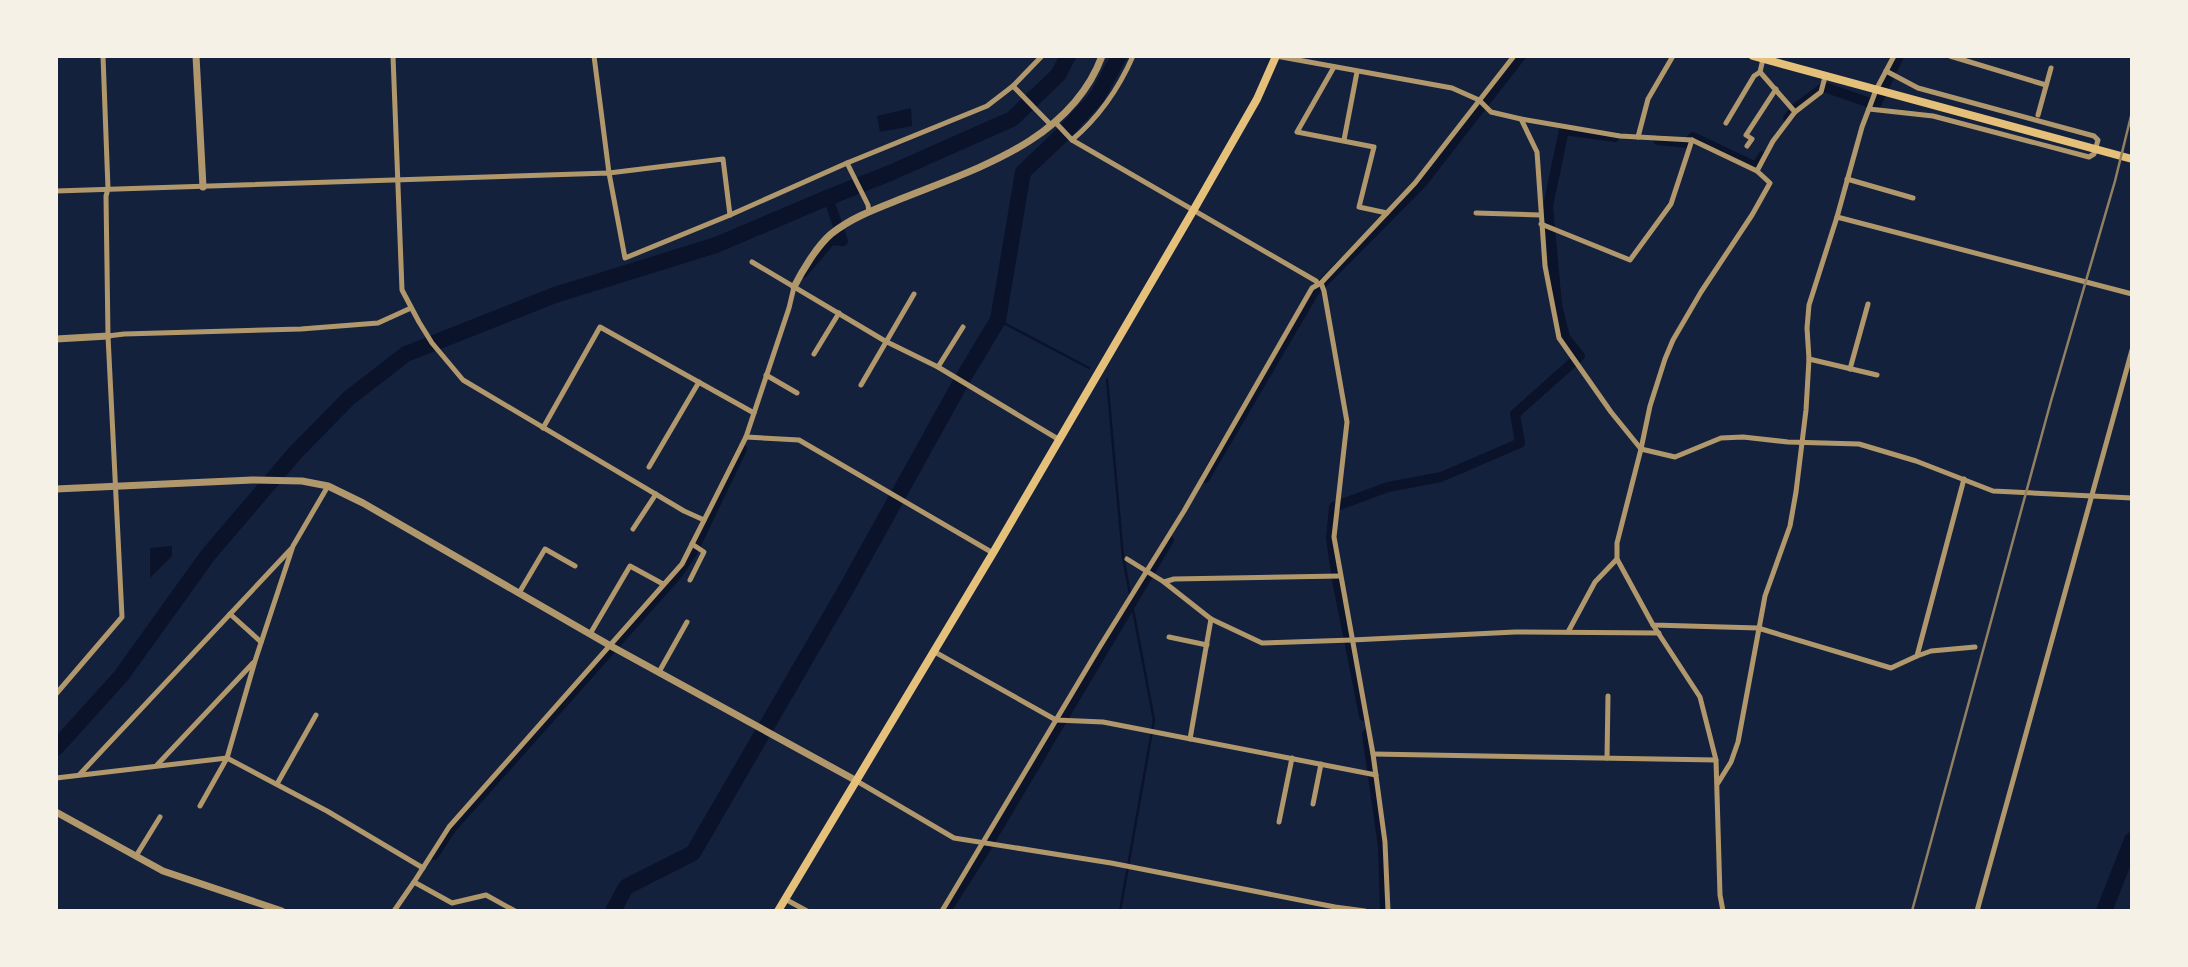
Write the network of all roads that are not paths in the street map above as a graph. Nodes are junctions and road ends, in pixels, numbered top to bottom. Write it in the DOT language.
graph roads {
  1 [pos="103,56"];
  2 [pos="196,56"];
  3 [pos="393,56"];
  4 [pos="594,56"];
  5 [pos="1042,56"];
  6 [pos="1102,56"];
  7 [pos="1133,56"];
  8 [pos="1276,56"];
  9 [pos="1514,56"];
  10 [pos="1674,56"];
  11 [pos="1753,56"];
  12 [pos="1894,56"];
  13 [pos="1950,56"];
  14 [pos="1763,59"];
  15 [pos="1334,68"];
  16 [pos="2051,68"];
  17 [pos="1886,71"];
  18 [pos="1357,72"];
  19 [pos="1760,72"];
  20 [pos="1825,77"];
  21 [pos="2046,85"];
  22 [pos="1013,86"];
  23 [pos="1776,89"];
  24 [pos="1876,90"];
  25 [pos="1479,100"];
  26 [pos="1869,109"];
  27 [pos="1795,111"];
  28 [pos="2038,116"];
  29 [pos="1521,119"];
  30 [pos="1053,123"];
  31 [pos="1726,123"];
  32 [pos="1638,137"];
  33 [pos="1072,140"];
  34 [pos="1692,140"];
  35 [pos="1344,141"];
  36 [pos="1747,146"];
  37 [pos="2132,159"];
  38 [pos="848,164"];
  39 [pos="1758,171"];
  40 [pos="609,173"];
  41 [pos="399,179"];
  42 [pos="1847,179"];
  43 [pos="203,187"];
  44 [pos="108,189"];
  45 [pos="56,191"];
  46 [pos="1913,198"];
  47 [pos="868,209"];
  48 [pos="1193,211"];
  49 [pos="1387,212"];
  50 [pos="1476,213"];
  51 [pos="730,215"];
  52 [pos="1540,215"];
  53 [pos="1837,217"];
  54 [pos="1542,225"];
  55 [pos="752,262"];
  56 [pos="1319,284"];
  57 [pos="794,287"];
  58 [pos="914,294"];
  59 [pos="2132,295"];
  60 [pos="1868,304"];
  61 [pos="411,307"];
  62 [pos="839,313"];
  63 [pos="963,327"];
  64 [pos="108,336"];
  65 [pos="56,339"];
  66 [pos="885,341"];
  67 [pos="2132,350"];
  68 [pos="814,354"];
  69 [pos="1809,359"];
  70 [pos="938,367"];
  71 [pos="1850,369"];
  72 [pos="766,375"];
  73 [pos="1877,375"];
  74 [pos="699,382"];
  75 [pos="861,385"];
  76 [pos="797,393"];
  77 [pos="754,413"];
  78 [pos="543,428"];
  79 [pos="746,438"];
  80 [pos="1058,439"];
  81 [pos="1802,442"];
  82 [pos="1641,449"];
  83 [pos="649,467"];
  84 [pos="1964,480"];
  85 [pos="328,486"];
  86 [pos="117,487"];
  87 [pos="56,489"];
  88 [pos="656,494"];
  89 [pos="2092,496"];
  90 [pos="2132,498"];
  91 [pos="704,520"];
  92 [pos="633,529"];
  93 [pos="692,544"];
  94 [pos="293,546"];
  95 [pos="993,553"];
  96 [pos="1127,559"];
  97 [pos="1617,559"];
  98 [pos="575,566"];
  99 [pos="1146,572"];
  100 [pos="1340,576"];
  101 [pos="690,580"];
  102 [pos="1164,582"];
  103 [pos="663,584"];
  104 [pos="519,593"];
  105 [pos="230,614"];
  106 [pos="1211,619"];
  107 [pos="687,622"];
  108 [pos="1653,625"];
  109 [pos="1758,628"];
  110 [pos="1568,632"];
  111 [pos="1659,633"];
  112 [pos="590,634"];
  113 [pos="1169,637"];
  114 [pos="1352,640"];
  115 [pos="261,642"];
  116 [pos="608,645"];
  117 [pos="1207,645"];
  118 [pos="1975,647"];
  119 [pos="933,651"];
  120 [pos="1917,656"];
  121 [pos="255,661"];
  122 [pos="659,672"];
  123 [pos="56,694"];
  124 [pos="1608,696"];
  125 [pos="316,715"];
  126 [pos="1056,720"];
  127 [pos="1190,739"];
  128 [pos="1373,754"];
  129 [pos="227,758"];
  130 [pos="1292,758"];
  131 [pos="1607,758"];
  132 [pos="1716,760"];
  133 [pos="1321,764"];
  134 [pos="157,765"];
  135 [pos="80,774"];
  136 [pos="1376,775"];
  137 [pos="56,778"];
  138 [pos="855,780"];
  139 [pos="1718,783"];
  140 [pos="277,785"];
  141 [pos="1313,804"];
  142 [pos="200,806"];
  143 [pos="56,812"];
  144 [pos="160,817"];
  145 [pos="1279,822"];
  146 [pos="984,842"];
  147 [pos="136,856"];
  148 [pos="423,868"];
  149 [pos="414,882"];
  150 [pos="785,899"];
  151 [pos="1334,909"];
  152 [pos="282,911"];
  153 [pos="394,911"];
  154 [pos="515,911"];
  155 [pos="778,911"];
  156 [pos="807,911"];
  157 [pos="942,911"];
  158 [pos="1365,911"];
  159 [pos="1388,911"];
  160 [pos="1724,911"];
  161 [pos="1977,911"];
  1 -- 44 [label="street"];
  2 -- 43 [label="street"];
  3 -- 41 [label="street"];
  4 -- 40 [label="street"];
  5 -- 22 [label="street"];
  6 -- 30 [label="street"];
  7 -- 33 [label="street"];
  8 -- 15 [label="street"];
  8 -- 48 [label="main road"];
  9 -- 25 [label="street"];
  10 -- 32 [label="street"];
  11 -- 14 [label="main road"];
  12 -- 17 [label="street"];
  13 -- 21 [label="street"];
  14 -- 19 [label="street"];
  14 -- 20 [label="main road"];
  15 -- 18 [label="street"];
  15 -- 35 [label="street"];
  16 -- 21 [label="street"];
  17 -- 24 [label="street"];
  17 -- 26 [label="street"];
  18 -- 25 [label="street"];
  18 -- 35 [label="street"];
  19 -- 23 [label="street"];
  19 -- 31 [label="street"];
  20 -- 24 [label="main road"];
  20 -- 27 [label="street"];
  21 -- 28 [label="street"];
  22 -- 30 [label="street"];
  22 -- 38 [label="street"];
  23 -- 27 [label="street"];
  23 -- 36 [label="street"];
  24 -- 26 [label="street"];
  24 -- 37 [label="main road"];
  25 -- 29 [label="street"];
  25 -- 49 [label="street"];
  26 -- 42 [label="street"];
  27 -- 39 [label="street"];
  29 -- 32 [label="street"];
  29 -- 52 [label="street"];
  30 -- 33 [label="street"];
  30 -- 47 [label="street"];
  32 -- 34 [label="street"];
  33 -- 48 [label="street"];
  34 -- 39 [label="street"];
  34 -- 54 [label="street"];
  35 -- 49 [label="street"];
  38 -- 47 [label="street"];
  38 -- 51 [label="street"];
  39 -- 82 [label="street"];
  40 -- 41 [label="street"];
  40 -- 51 [label="street"];
  40 -- 51 [label="street"];
  41 -- 43 [label="street"];
  41 -- 61 [label="street"];
  42 -- 46 [label="street"];
  42 -- 53 [label="street"];
  43 -- 44 [label="street"];
  44 -- 45 [label="street"];
  44 -- 64 [label="street"];
  47 -- 57 [label="street"];
  48 -- 56 [label="street"];
  48 -- 80 [label="main road"];
  49 -- 56 [label="street"];
  50 -- 52 [label="street"];
  52 -- 54 [label="street"];
  53 -- 59 [label="street"];
  53 -- 69 [label="street"];
  54 -- 82 [label="street"];
  55 -- 57 [label="street"];
  56 -- 99 [label="street"];
  56 -- 100 [label="street"];
  57 -- 62 [label="street"];
  57 -- 72 [label="street"];
  58 -- 66 [label="street"];
  60 -- 71 [label="street"];
  61 -- 64 [label="street"];
  61 -- 78 [label="street"];
  62 -- 66 [label="street"];
  62 -- 68 [label="street"];
  63 -- 70 [label="street"];
  64 -- 65 [label="street"];
  64 -- 86 [label="street"];
  66 -- 70 [label="street"];
  66 -- 75 [label="street"];
  67 -- 89 [label="street"];
  69 -- 71 [label="street"];
  69 -- 81 [label="street"];
  70 -- 80 [label="street"];
  71 -- 73 [label="street"];
  72 -- 76 [label="street"];
  72 -- 77 [label="street"];
  74 -- 77 [label="street"];
  74 -- 78 [label="street"];
  74 -- 83 [label="street"];
  77 -- 79 [label="street"];
  78 -- 88 [label="street"];
  79 -- 91 [label="street"];
  79 -- 95 [label="street"];
  80 -- 95 [label="main road"];
  81 -- 82 [label="street"];
  81 -- 84 [label="street"];
  81 -- 109 [label="street"];
  82 -- 97 [label="street"];
  84 -- 89 [label="street"];
  84 -- 120 [label="street"];
  85 -- 86 [label="street"];
  85 -- 94 [label="street"];
  85 -- 104 [label="street"];
  86 -- 87 [label="street"];
  86 -- 123 [label="street"];
  88 -- 91 [label="street"];
  88 -- 92 [label="street"];
  89 -- 90 [label="street"];
  89 -- 161 [label="street"];
  91 -- 93 [label="street"];
  93 -- 101 [label="street"];
  93 -- 103 [label="street"];
  94 -- 105 [label="street"];
  94 -- 115 [label="street"];
  95 -- 119 [label="main road"];
  96 -- 99 [label="street"];
  97 -- 108 [label="street"];
  97 -- 110 [label="street"];
  98 -- 104 [label="street"];
  99 -- 102 [label="street"];
  99 -- 126 [label="street"];
  100 -- 102 [label="street"];
  100 -- 114 [label="street"];
  102 -- 106 [label="street"];
  103 -- 112 [label="street"];
  103 -- 116 [label="street"];
  104 -- 112 [label="street"];
  105 -- 115 [label="street"];
  105 -- 135 [label="street"];
  106 -- 114 [label="street"];
  106 -- 117 [label="street"];
  107 -- 122 [label="street"];
  108 -- 109 [label="street"];
  108 -- 111 [label="street"];
  109 -- 120 [label="street"];
  109 -- 139 [label="street"];
  110 -- 111 [label="street"];
  110 -- 114 [label="street"];
  111 -- 132 [label="street"];
  112 -- 116 [label="street"];
  113 -- 117 [label="street"];
  114 -- 128 [label="street"];
  115 -- 121 [label="street"];
  116 -- 122 [label="street"];
  116 -- 148 [label="street"];
  117 -- 127 [label="street"];
  118 -- 120 [label="street"];
  119 -- 126 [label="street"];
  119 -- 138 [label="main road"];
  121 -- 129 [label="street"];
  121 -- 134 [label="street"];
  122 -- 138 [label="street"];
  124 -- 131 [label="street"];
  125 -- 140 [label="street"];
  126 -- 127 [label="street"];
  126 -- 146 [label="street"];
  127 -- 130 [label="street"];
  128 -- 131 [label="street"];
  128 -- 136 [label="street"];
  129 -- 134 [label="street"];
  129 -- 140 [label="street"];
  129 -- 142 [label="street"];
  130 -- 133 [label="street"];
  130 -- 145 [label="street"];
  131 -- 132 [label="street"];
  132 -- 139 [label="street"];
  133 -- 136 [label="street"];
  133 -- 141 [label="street"];
  134 -- 135 [label="street"];
  135 -- 137 [label="street"];
  136 -- 159 [label="street"];
  138 -- 146 [label="street"];
  138 -- 150 [label="main road"];
  139 -- 160 [label="street"];
  140 -- 148 [label="street"];
  143 -- 147 [label="street"];
  144 -- 147 [label="street"];
  146 -- 151 [label="street"];
  146 -- 157 [label="street"];
  147 -- 152 [label="street"];
  148 -- 149 [label="street"];
  149 -- 153 [label="street"];
  149 -- 154 [label="street"];
  150 -- 155 [label="main road"];
  150 -- 156 [label="street"];
  151 -- 158 [label="street"];
}
